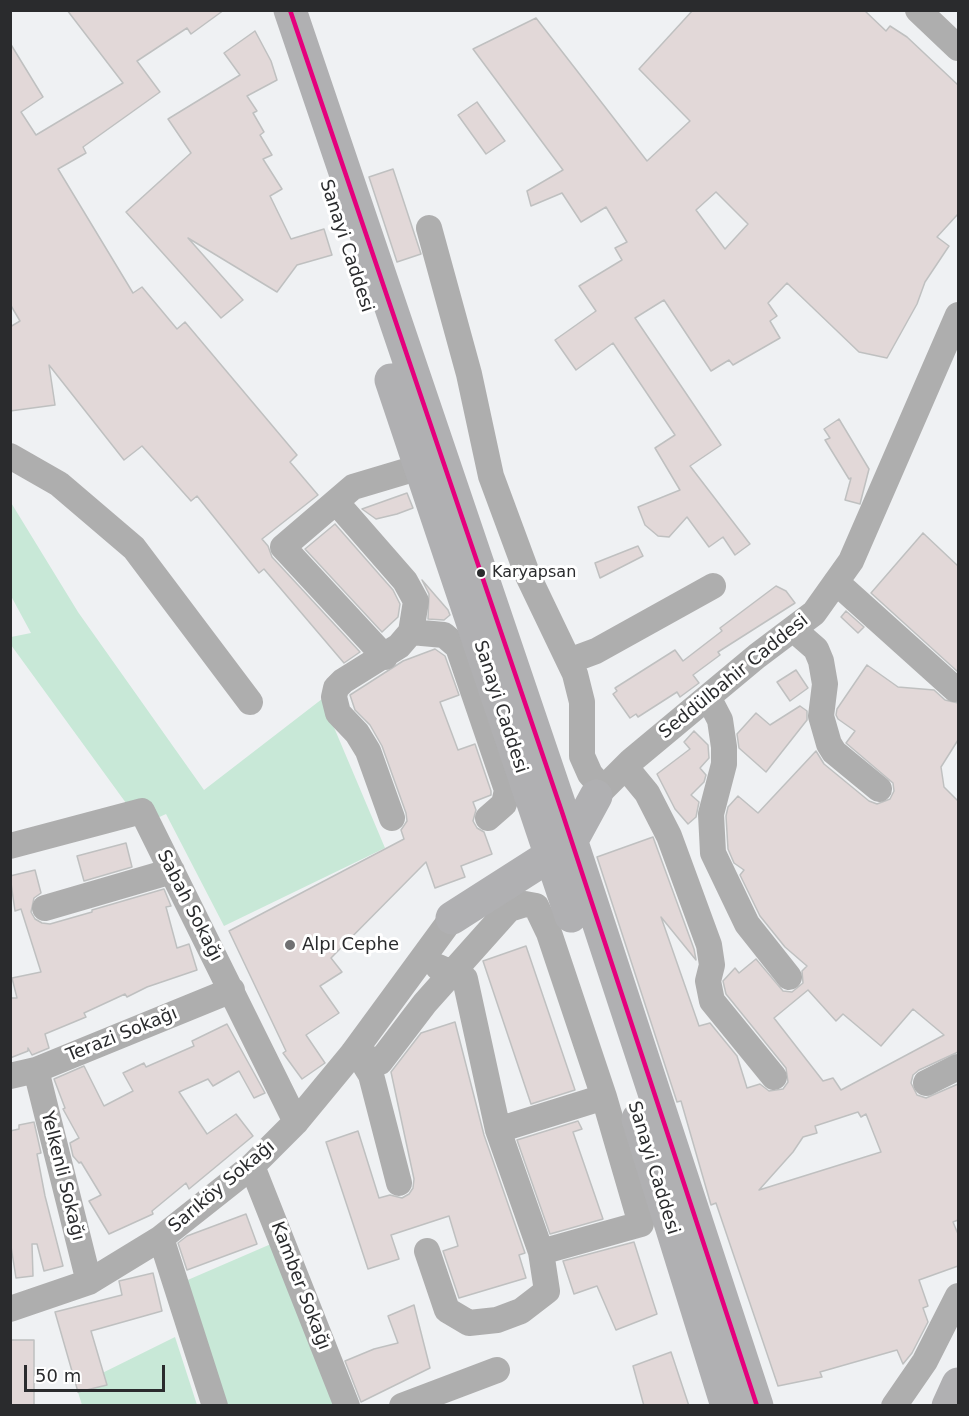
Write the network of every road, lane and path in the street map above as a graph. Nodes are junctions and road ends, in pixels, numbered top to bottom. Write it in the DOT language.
graph roads {
  1 [pos="268,10"];
  2 [pos="290,10"];
  3 [pos="918,10"];
  4 [pos="958,48"];
  5 [pos="429,228"];
  6 [pos="957,327"];
  7 [pos="10,456"];
  8 [pos="420,467"];
  9 [pos="336,502"];
  10 [pos="836,582"];
  11 [pos="713,586"];
  12 [pos="793,629"];
  13 [pos="411,632"];
  14 [pos="385,657"];
  15 [pos="569,661"];
  16 [pos="955,689"];
  17 [pos="708,697"];
  18 [pos="250,702"];
  19 [pos="622,770"];
  20 [pos="879,789"];
  21 [pos="600,792"];
  22 [pos="392,818"];
  23 [pos="488,818"];
  24 [pos="556,836"];
  25 [pos="10,846"];
  26 [pos="172,871"];
  27 [pos="45,908"];
  28 [pos="452,918"];
  29 [pos="421,960"];
  30 [pos="453,973"];
  31 [pos="789,977"];
  32 [pos="232,990"];
  33 [pos="356,1054"];
  34 [pos="958,1067"];
  35 [pos="36,1070"];
  36 [pos="10,1076"];
  37 [pos="774,1077"];
  38 [pos="926,1083"];
  39 [pos="615,1104"];
  40 [pos="296,1122"];
  41 [pos="498,1130"];
  42 [pos="252,1166"];
  43 [pos="399,1183"];
  44 [pos="161,1238"];
  45 [pos="427,1251"];
  46 [pos="541,1252"];
  47 [pos="89,1282"];
  48 [pos="958,1296"];
  49 [pos="10,1309"];
  50 [pos="497,1370"];
  51 [pos="958,1384"];
  52 [pos="215,1406"];
  53 [pos="347,1406"];
  54 [pos="402,1406"];
  55 [pos="727,1406"];
  56 [pos="757,1406"];
  57 [pos="894,1406"];
  58 [pos="948,1406"];
  1 -- 8 [label="main road, Sanayi Caddesi"];
  2 -- 24 [label="main road, Sanayi Caddesi"];
  3 -- 4 [label="street"];
  5 -- 15 [label="street"];
  6 -- 10 [label="street, Seddülbahir Caddesi"];
  7 -- 18 [label="street"];
  8 -- 9 [label="street"];
  8 -- 24 [label="main road, Sanayi Caddesi"];
  9 -- 13 [label="street"];
  9 -- 14 [label="street"];
  10 -- 12 [label="street, Seddülbahir Caddesi"];
  10 -- 16 [label="street"];
  11 -- 15 [label="street"];
  12 -- 17 [label="street, Seddülbahir Caddesi"];
  12 -- 20 [label="street"];
  13 -- 14 [label="street"];
  13 -- 23 [label="street"];
  14 -- 22 [label="street"];
  15 -- 21 [label="street"];
  17 -- 19 [label="street, Seddülbahir Caddesi"];
  17 -- 31 [label="street"];
  19 -- 21 [label="street, Seddülbahir Caddesi"];
  19 -- 37 [label="street"];
  21 -- 24 [label="main road"];
  24 -- 28 [label="main road"];
  24 -- 39 [label="main road, Sanayi Caddesi"];
  24 -- 56 [label="main road, Sanayi Caddesi"];
  25 -- 26 [label="street, Sabah Sokağı"];
  26 -- 27 [label="street"];
  26 -- 32 [label="street, Sabah Sokağı"];
  28 -- 29 [label="street, Sarıköy Sokağı"];
  29 -- 30 [label="street"];
  29 -- 33 [label="street, Sarıköy Sokağı"];
  30 -- 33 [label="street"];
  30 -- 39 [label="street"];
  30 -- 41 [label="street"];
  32 -- 35 [label="street, Terazi Sokağı"];
  32 -- 40 [label="street, Sabah Sokağı"];
  33 -- 40 [label="street, Sarıköy Sokağı"];
  33 -- 43 [label="street"];
  34 -- 38 [label="street"];
  35 -- 36 [label="street, Terazi Sokağı"];
  35 -- 47 [label="street, Yelkenli Sokağı"];
  39 -- 41 [label="street"];
  39 -- 46 [label="street"];
  39 -- 55 [label="main road, Sanayi Caddesi"];
  40 -- 42 [label="street, Sarıköy Sokağı"];
  41 -- 46 [label="street"];
  42 -- 44 [label="street, Sarıköy Sokağı"];
  42 -- 53 [label="street, Kamber Sokağı"];
  44 -- 47 [label="street, Sarıköy Sokağı"];
  44 -- 52 [label="street"];
  45 -- 46 [label="street"];
  47 -- 49 [label="street, Sarıköy Sokağı"];
  48 -- 57 [label="street"];
  50 -- 54 [label="street"];
  51 -- 58 [label="main road"];
}
